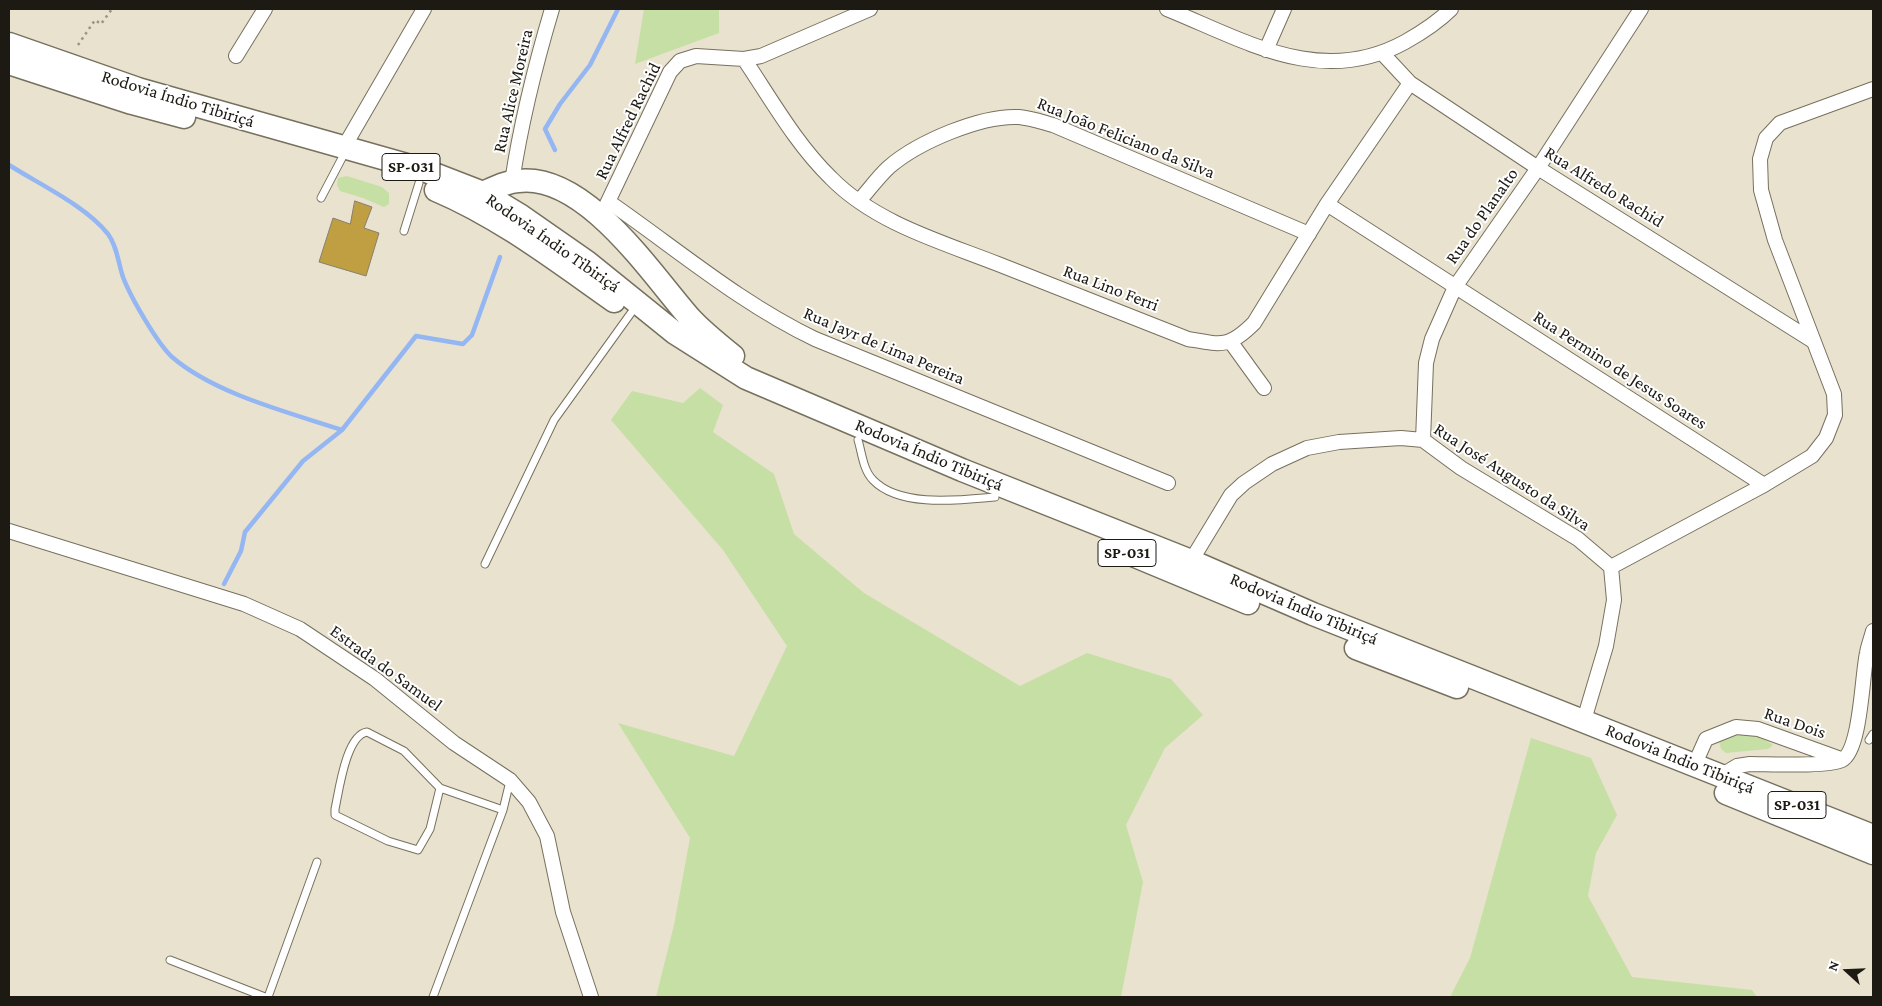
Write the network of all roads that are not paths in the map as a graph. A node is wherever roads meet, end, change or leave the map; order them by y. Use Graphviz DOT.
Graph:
graph roads {
  1 [pos="265,9"];
  2 [pos="424,9"];
  3 [pos="552,9"];
  4 [pos="870,9"];
  5 [pos="1167,9"];
  6 [pos="1284,9"];
  7 [pos="1451,9"];
  8 [pos="1641,9"];
  9 [pos="9,44"];
  10 [pos="1266,50"];
  11 [pos="1383,54"];
  12 [pos="236,56"];
  13 [pos="744,59"];
  14 [pos="9,62"];
  15 [pos="1410,83"];
  16 [pos="1873,89"];
  17 [pos="343,152"];
  18 [pos="1538,168"];
  19 [pos="512,182"];
  20 [pos="419,183"];
  21 [pos="483,193"];
  22 [pos="321,198"];
  23 [pos="858,201"];
  24 [pos="1328,204"];
  25 [pos="605,209"];
  26 [pos="404,231"];
  27 [pos="1309,234"];
  28 [pos="1455,287"];
  29 [pos="632,313"];
  30 [pos="1230,341"];
  31 [pos="1813,341"];
  32 [pos="767,386"];
  33 [pos="1264,388"];
  34 [pos="858,440"];
  35 [pos="1423,440"];
  36 [pos="1168,483"];
  37 [pos="1764,485"];
  38 [pos="996,497"];
  39 [pos="9,531"];
  40 [pos="1191,561"];
  41 [pos="485,564"];
  42 [pos="1611,567"];
  43 [pos="1873,631"];
  44 [pos="1584,720"];
  45 [pos="1842,760"];
  46 [pos="1694,766"];
  47 [pos="1722,774"];
  48 [pos="510,780"];
  49 [pos="440,788"];
  50 [pos="503,810"];
  51 [pos="1873,836"];
  52 [pos="1873,854"];
  53 [pos="316,862"];
  54 [pos="170,960"];
  55 [pos="267,997"];
  56 [pos="433,997"];
  57 [pos="591,997"];
  1 -- 12 [label="street"];
  2 -- 17 [label="street"];
  3 -- 19 [label="street, Rua Alice Moreira"];
  4 -- 13 [label="street, Rua Alfred Rachid"];
  5 -- 10 [label="street"];
  6 -- 10 [label="street"];
  7 -- 11 [label="street"];
  8 -- 18 [label="street, Rua do Planalto"];
  9 -- 17 [label="highway, Rodovia Índio Tibiriçá / SP-031"];
  10 -- 11 [label="street"];
  11 -- 15 [label="street, Rua Alfredo Rachid"];
  13 -- 23 [label="street, Rua Lino Ferri"];
  13 -- 25 [label="street, Rua Alfred Rachid"];
  14 -- 17 [label="highway, Rodovia Índio Tibiriçá / SP-031"];
  15 -- 18 [label="street, Rua Alfredo Rachid"];
  15 -- 24 [label="street"];
  16 -- 31 [label="street"];
  17 -- 20 [label="highway, Rodovia Índio Tibiriçá / SP-031"];
  17 -- 21 [label="highway, Rodovia Índio Tibiriçá / SP-031"];
  17 -- 22 [label="lane"];
  18 -- 28 [label="street, Rua do Planalto"];
  18 -- 31 [label="street, Rua Alfredo Rachid"];
  19 -- 21 [label="highway"];
  19 -- 25 [label="highway"];
  20 -- 26 [label="lane"];
  20 -- 29 [label="highway, Rodovia Índio Tibiriçá / SP-031"];
  21 -- 32 [label="highway, Rodovia Índio Tibiriçá / SP-031"];
  23 -- 27 [label="street, Rua João Feliciano da Silva"];
  23 -- 30 [label="street, Rua Lino Ferri"];
  24 -- 27 [label="street"];
  24 -- 28 [label="street"];
  25 -- 32 [label="highway"];
  25 -- 36 [label="street, Rua Jayr de Lima Pereira"];
  27 -- 30 [label="street"];
  28 -- 35 [label="street, Rua do Planalto"];
  28 -- 37 [label="street, Rua Permino de Jesus Soares"];
  29 -- 34 [label="highway, Rodovia Índio Tibiriçá / SP-031"];
  29 -- 41 [label="lane"];
  30 -- 33 [label="street"];
  31 -- 37 [label="street"];
  32 -- 40 [label="highway, Rodovia Índio Tibiriçá / SP-031"];
  34 -- 38 [label="highway, Rodovia Índio Tibiriçá / SP-031"];
  34 -- 38 [label="lane"];
  35 -- 40 [label="street, Rua José Augusto da Silva"];
  35 -- 42 [label="street, Rua José Augusto da Silva"];
  37 -- 42 [label="street"];
  38 -- 52 [label="highway, Rodovia Índio Tibiriçá / SP-031"];
  39 -- 48 [label="street, Estrada do Samuel"];
  40 -- 44 [label="highway, Rodovia Índio Tibiriçá / SP-031"];
  42 -- 44 [label="street"];
  43 -- 45 [label="street"];
  44 -- 46 [label="highway, Rodovia Índio Tibiriçá / SP-031"];
  45 -- 46 [label="street, Rua Dois"];
  45 -- 47 [label="street"];
  46 -- 47 [label="highway, Rodovia Índio Tibiriçá / SP-031"];
  47 -- 51 [label="highway, Rodovia Índio Tibiriçá / SP-031"];
  48 -- 50 [label="lane"];
  48 -- 57 [label="street, Estrada do Samuel"];
  49 -- 49 [label="lane"];
  49 -- 50 [label="lane"];
  50 -- 56 [label="lane"];
  53 -- 55 [label="lane"];
  54 -- 55 [label="lane"];
}
